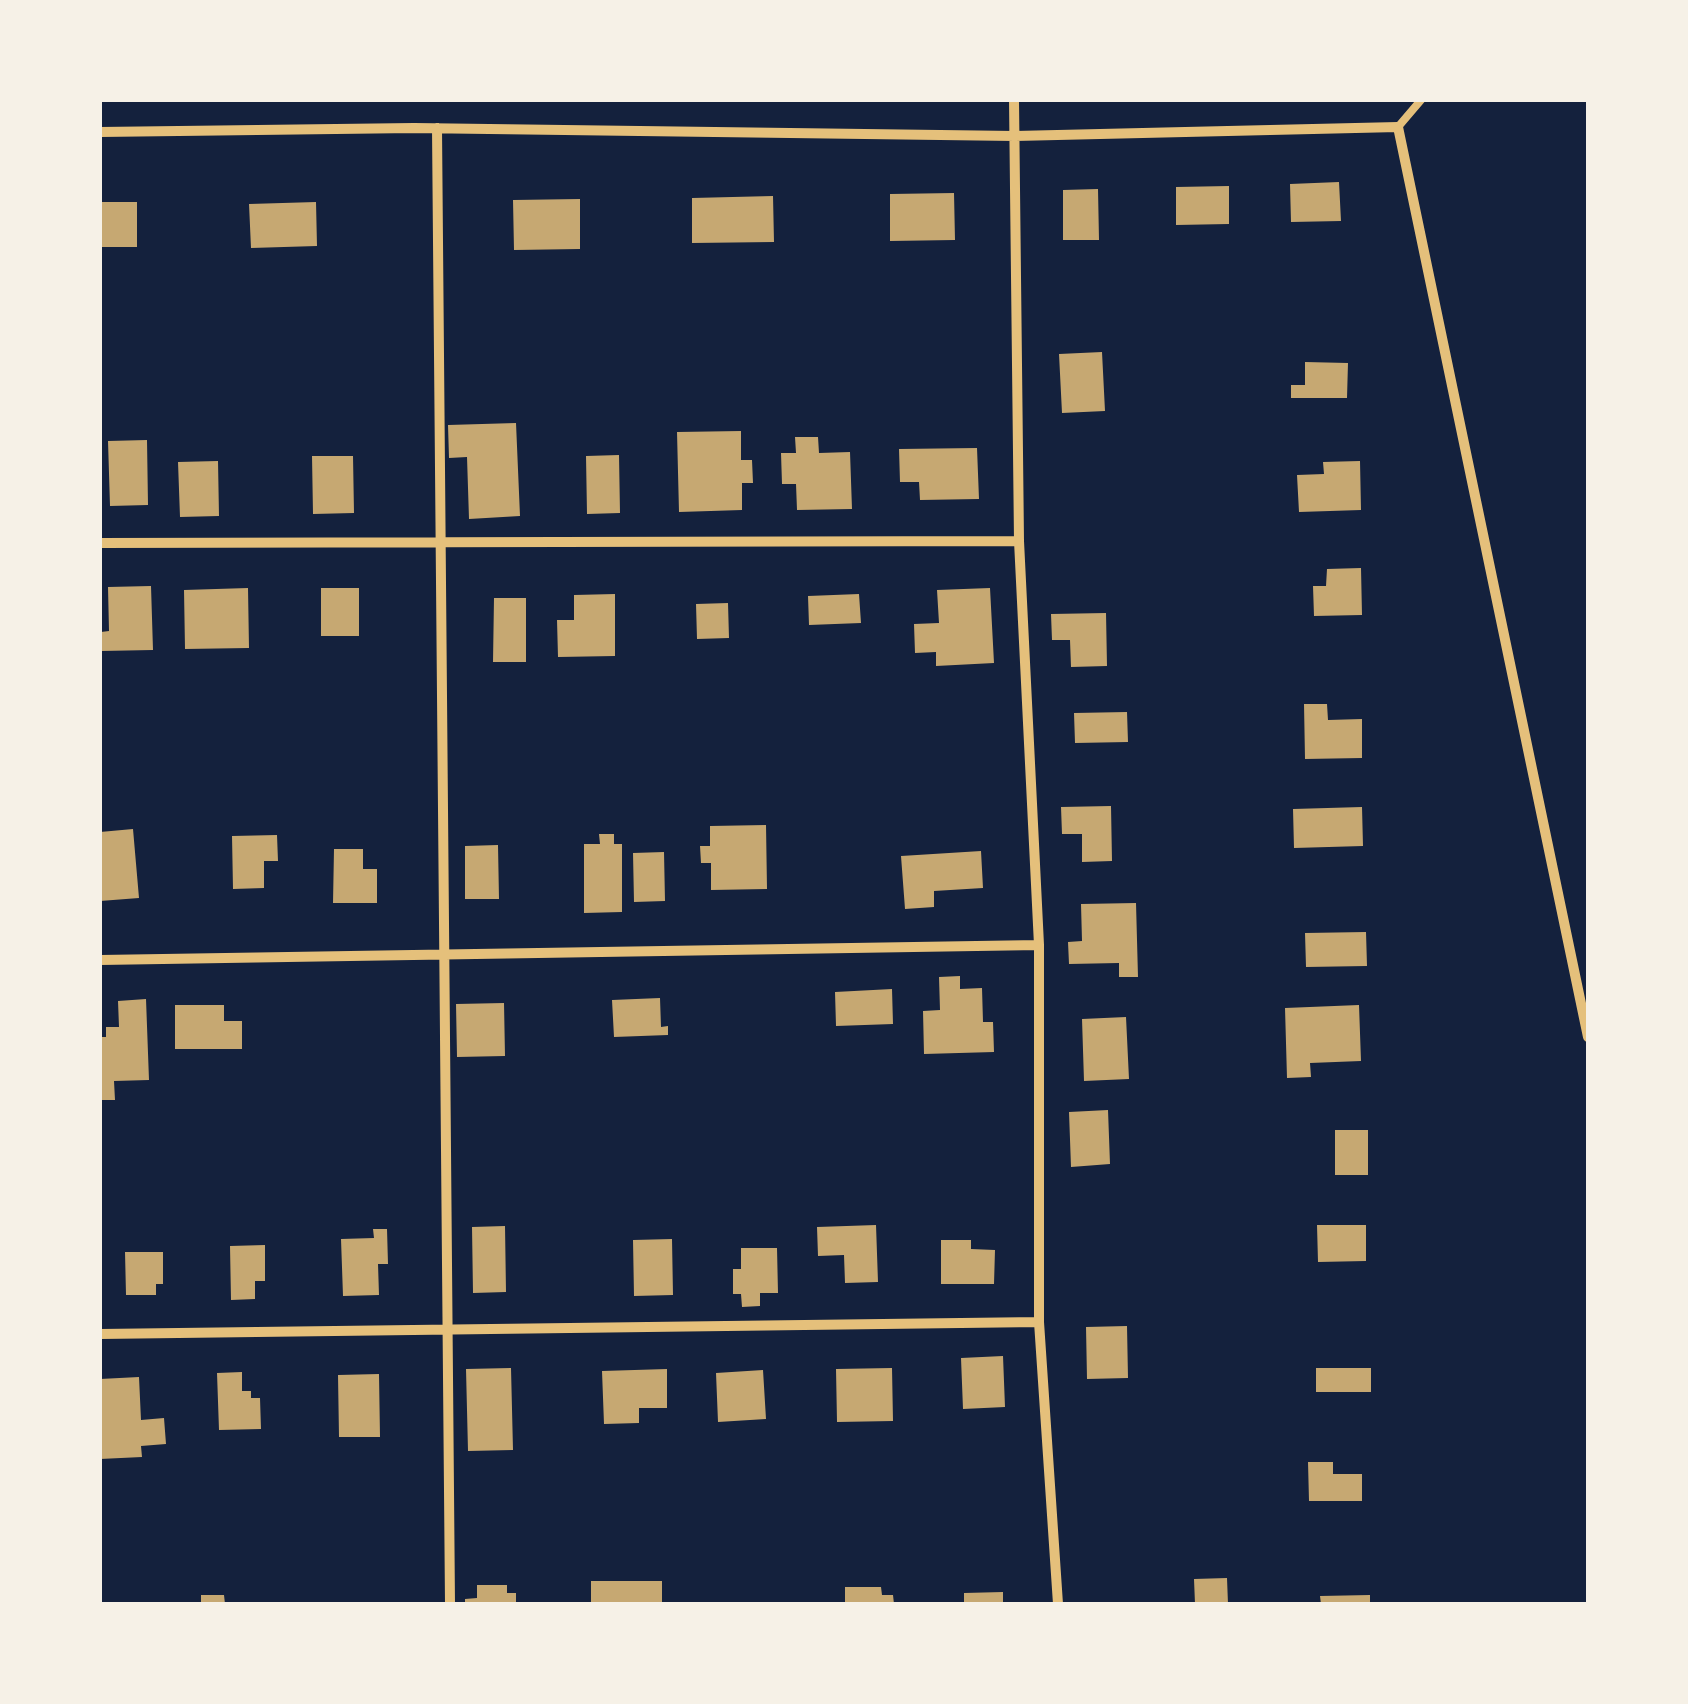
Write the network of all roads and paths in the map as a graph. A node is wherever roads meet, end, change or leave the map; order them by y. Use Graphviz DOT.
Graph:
graph roads {
  1 [pos="1014,100"];
  2 [pos="1421,100"];
  3 [pos="1398,127"];
  4 [pos="437,128"];
  5 [pos="100,132"];
  6 [pos="1016,136"];
  7 [pos="441,542"];
  8 [pos="1019,542"];
  9 [pos="100,543"];
  10 [pos="1039,944"];
  11 [pos="445,955"];
  12 [pos="100,960"];
  13 [pos="1588,1036"];
  14 [pos="1039,1322"];
  15 [pos="448,1330"];
  16 [pos="100,1334"];
  17 [pos="450,1604"];
  18 [pos="1058,1604"];
  1 -- 6 [label="street"];
  2 -- 3 [label="lane"];
  3 -- 6 [label="street"];
  3 -- 13 [label="street"];
  4 -- 5 [label="street"];
  4 -- 6 [label="street"];
  4 -- 7 [label="street"];
  6 -- 8 [label="street"];
  7 -- 8 [label="street"];
  7 -- 9 [label="street"];
  7 -- 11 [label="street"];
  8 -- 10 [label="street"];
  10 -- 11 [label="street"];
  10 -- 14 [label="street"];
  11 -- 12 [label="street"];
  11 -- 15 [label="street"];
  14 -- 15 [label="street"];
  14 -- 18 [label="street"];
  15 -- 16 [label="street"];
  15 -- 17 [label="street"];
}
